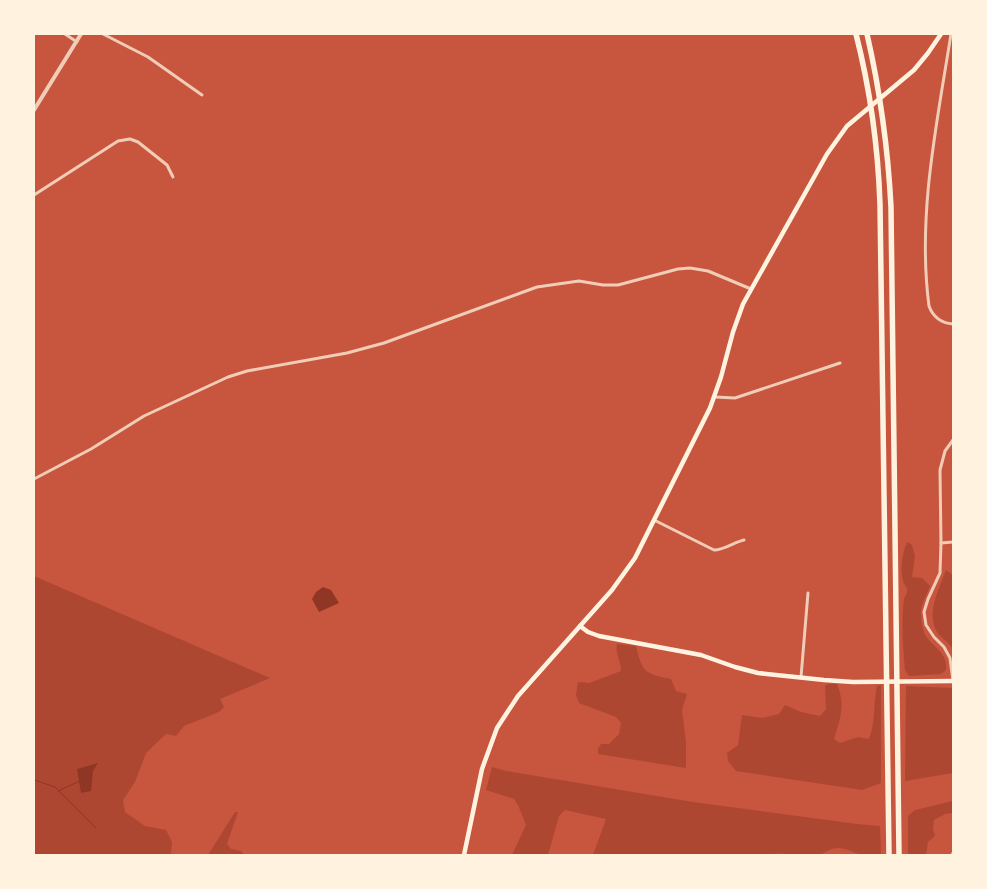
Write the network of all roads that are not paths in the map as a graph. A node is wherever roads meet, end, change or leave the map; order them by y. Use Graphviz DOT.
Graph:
graph roads {
  1 [pos="65,34"];
  2 [pos="81,34"];
  3 [pos="103,34"];
  4 [pos="855,34"];
  5 [pos="867,34"];
  6 [pos="941,34"];
  7 [pos="951,34"];
  8 [pos="76,42"];
  9 [pos="202,95"];
  10 [pos="34,110"];
  11 [pos="173,176"];
  12 [pos="34,195"];
  13 [pos="751,289"];
  14 [pos="953,324"];
  15 [pos="840,363"];
  16 [pos="715,397"];
  17 [pos="953,440"];
  18 [pos="34,479"];
  19 [pos="654,520"];
  20 [pos="744,540"];
  21 [pos="953,542"];
  22 [pos="942,543"];
  23 [pos="808,593"];
  24 [pos="580,626"];
  25 [pos="801,678"];
  26 [pos="953,681"];
  27 [pos="464,855"];
  28 [pos="889,855"];
  29 [pos="899,855"];
  1 -- 8 [label="street"];
  2 -- 8 [label="street"];
  3 -- 9 [label="street"];
  4 -- 28 [label="highway"];
  5 -- 29 [label="highway"];
  6 -- 13 [label="main road"];
  7 -- 14 [label="street"];
  8 -- 10 [label="street"];
  11 -- 12 [label="street"];
  13 -- 16 [label="main road"];
  13 -- 18 [label="street"];
  15 -- 16 [label="street"];
  16 -- 19 [label="main road"];
  17 -- 22 [label="street"];
  19 -- 20 [label="street"];
  19 -- 24 [label="main road"];
  21 -- 22 [label="street"];
  22 -- 26 [label="street"];
  23 -- 25 [label="street"];
  24 -- 25 [label="main road"];
  24 -- 27 [label="main road"];
  25 -- 26 [label="main road"];
}
